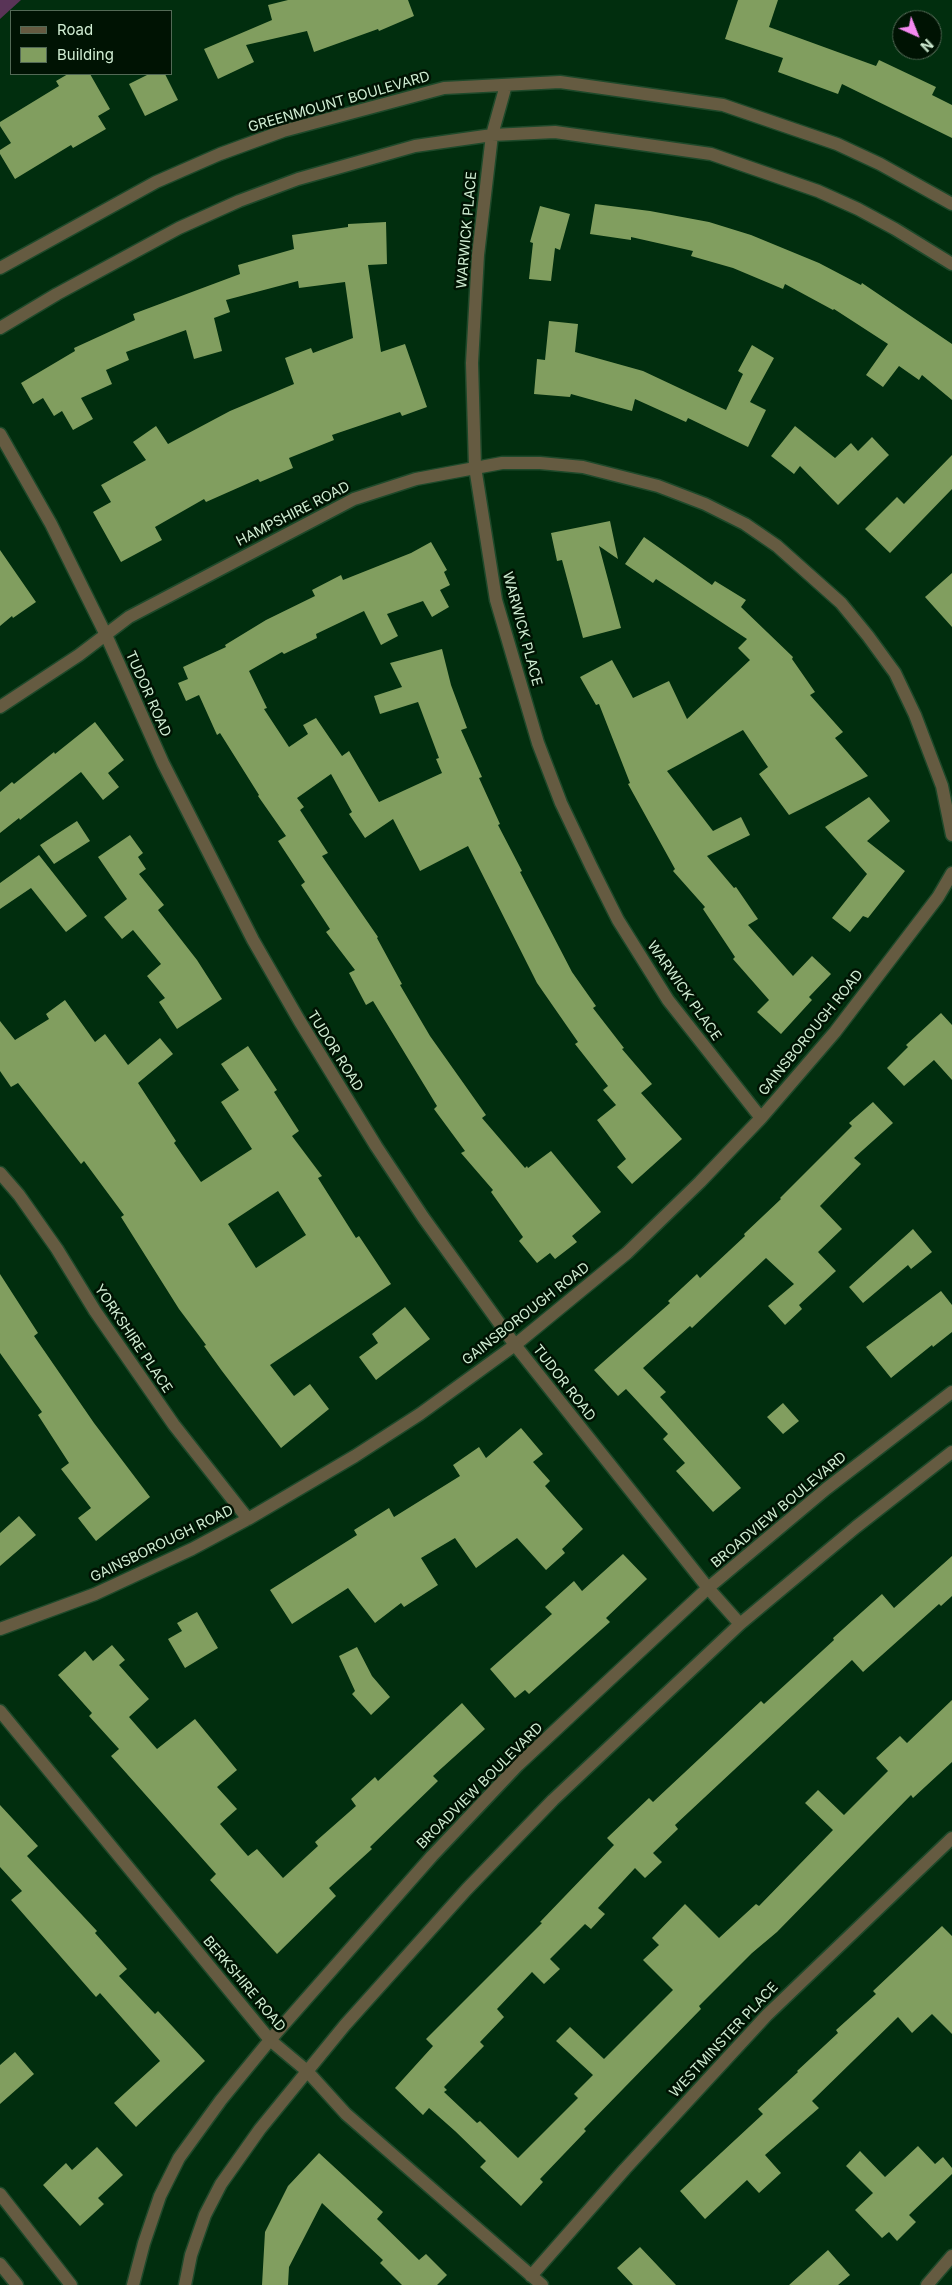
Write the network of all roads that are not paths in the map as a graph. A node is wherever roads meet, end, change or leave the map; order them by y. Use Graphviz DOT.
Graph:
graph roads {
  1 [pos="506,85"];
  2 [pos="492,136"];
  3 [pos="952,204"];
  4 [pos="952,264"];
  5 [pos="0,268"];
  6 [pos="0,328"];
  7 [pos="0,434"];
  8 [pos="475,467"];
  9 [pos="106,635"];
  10 [pos="0,707"];
  11 [pos="952,835"];
  12 [pos="952,873"];
  13 [pos="761,1118"];
  14 [pos="0,1173"];
  15 [pos="515,1345"];
  16 [pos="952,1392"];
  17 [pos="952,1452"];
  18 [pos="248,1518"];
  19 [pos="708,1588"];
  20 [pos="740,1624"];
  21 [pos="0,1629"];
  22 [pos="0,1711"];
  23 [pos="952,1838"];
  24 [pos="270,2040"];
  25 [pos="307,2071"];
  26 [pos="0,2194"];
  27 [pos="952,2256"];
  28 [pos="0,2264"];
  29 [pos="531,2276"];
  30 [pos="17,2285"];
  31 [pos="71,2285"];
  32 [pos="133,2285"];
  33 [pos="185,2285"];
  34 [pos="542,2285"];
  35 [pos="927,2285"];
  1 -- 2 [label="street, WARWICK PLACE"];
  1 -- 3 [label="street, GREENMOUNT BOULEVARD"];
  1 -- 5 [label="street, GREENMOUNT BOULEVARD"];
  2 -- 4 [label="street"];
  2 -- 6 [label="street"];
  2 -- 8 [label="street, WARWICK PLACE"];
  7 -- 9 [label="street, TUDOR ROAD"];
  8 -- 9 [label="street, HAMPSHIRE ROAD"];
  8 -- 11 [label="street, HAMPSHIRE ROAD"];
  8 -- 13 [label="street, WARWICK PLACE"];
  9 -- 10 [label="street"];
  9 -- 15 [label="street, TUDOR ROAD"];
  12 -- 13 [label="street, GAINSBOROUGH ROAD"];
  13 -- 15 [label="street, GAINSBOROUGH ROAD"];
  14 -- 18 [label="street, YORKSHIRE PLACE"];
  15 -- 18 [label="street, GAINSBOROUGH ROAD"];
  15 -- 19 [label="street, TUDOR ROAD"];
  16 -- 19 [label="street, BROADVIEW BOULEVARD"];
  17 -- 20 [label="street"];
  18 -- 21 [label="street, GAINSBOROUGH ROAD"];
  19 -- 20 [label="street, TUDOR ROAD"];
  19 -- 24 [label="street, BROADVIEW BOULEVARD"];
  20 -- 25 [label="street"];
  22 -- 24 [label="street, BERKSHIRE ROAD"];
  23 -- 29 [label="street, WESTMINSTER PLACE"];
  24 -- 25 [label="street, BERKSHIRE ROAD"];
  24 -- 32 [label="street, BROADVIEW BOULEVARD"];
  25 -- 29 [label="street, BERKSHIRE ROAD"];
  25 -- 33 [label="street"];
  26 -- 31 [label="street"];
  27 -- 35 [label="street"];
  28 -- 30 [label="street"];
  29 -- 34 [label="street, BERKSHIRE ROAD"];
}
